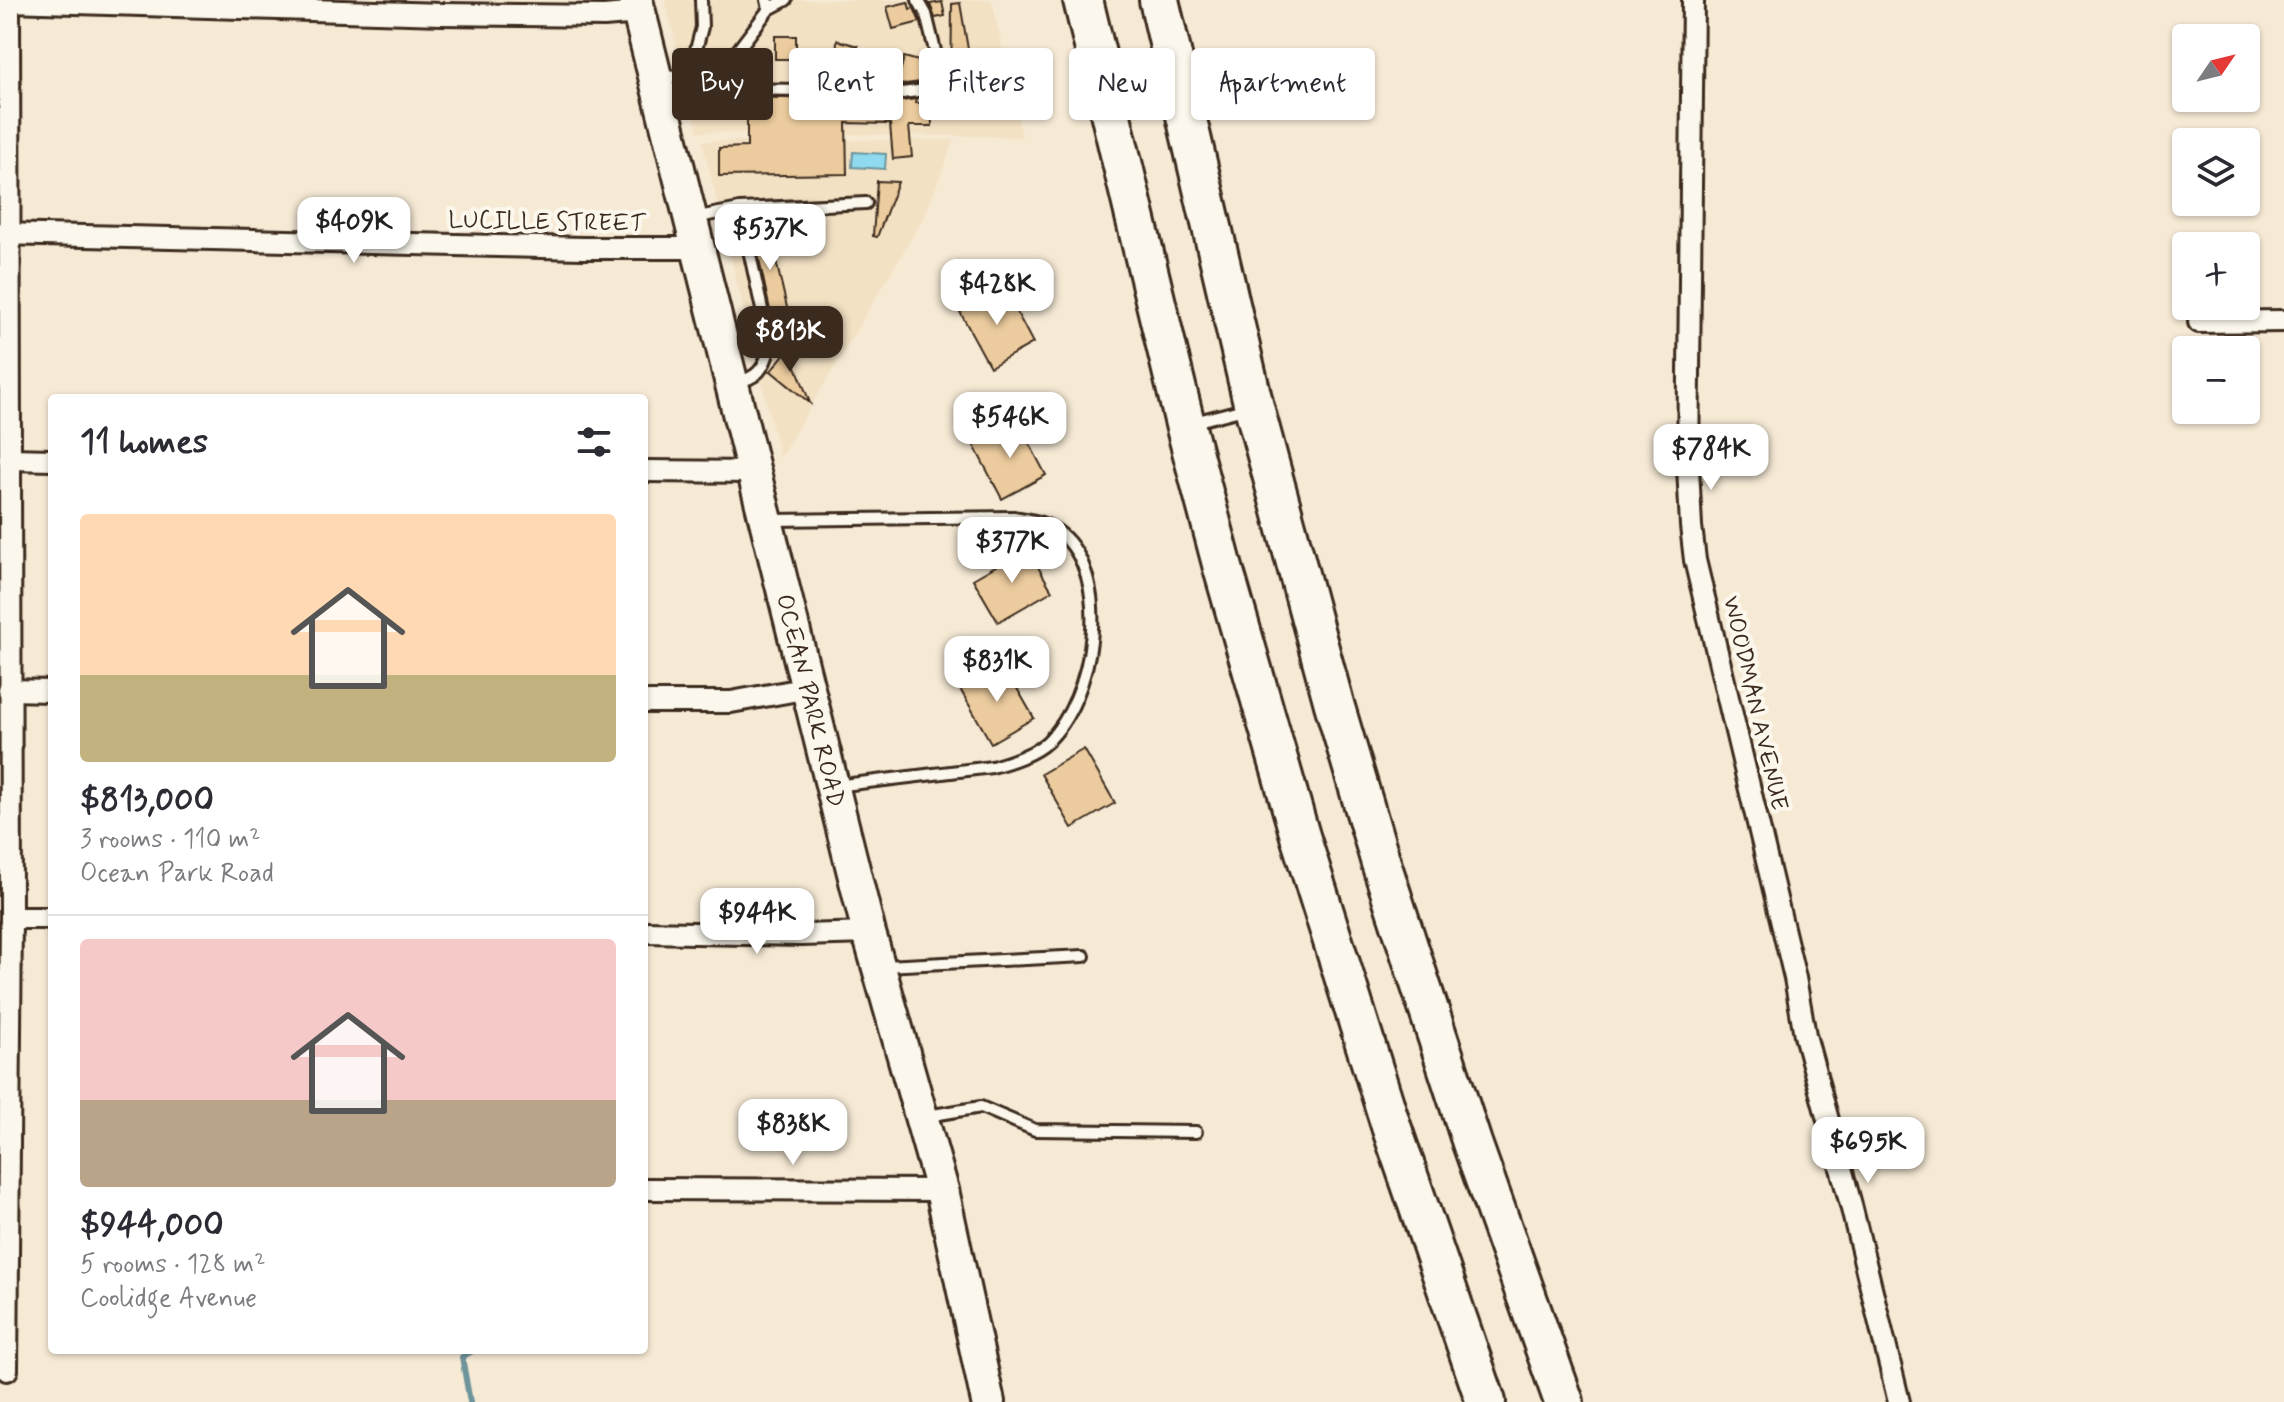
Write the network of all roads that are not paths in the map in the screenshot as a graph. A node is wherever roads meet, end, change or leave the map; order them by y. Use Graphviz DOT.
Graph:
graph roads {
  1 [pos="9,0"];
  2 [pos="701,0"];
  3 [pos="786,0"];
  4 [pos="918,0"];
  5 [pos="1083,0"];
  6 [pos="1159,0"];
  7 [pos="1693,0"];
  8 [pos="768,4"];
  9 [pos="637,7"];
  10 [pos="696,48"];
  11 [pos="739,48"];
  12 [pos="656,77"];
  13 [pos="672,77"];
  14 [pos="773,89"];
  15 [pos="866,203"];
  16 [pos="740,209"];
  17 [pos="695,233"];
  18 [pos="5,234"];
  19 [pos="2284,321"];
  20 [pos="2199,322"];
  21 [pos="732,383"];
  22 [pos="1254,407"];
  23 [pos="1185,424"];
  24 [pos="9,459"];
  25 [pos="48,460"];
  26 [pos="648,471"];
  27 [pos="755,472"];
  28 [pos="767,520"];
  29 [pos="809,688"];
  30 [pos="9,690"];
  31 [pos="48,691"];
  32 [pos="648,702"];
  33 [pos="833,786"];
  34 [pos="11,918"];
  35 [pos="48,918"];
  36 [pos="648,932"];
  37 [pos="869,933"];
  38 [pos="1084,956"];
  39 [pos="879,966"];
  40 [pos="4,1085"];
  41 [pos="921,1117"];
  42 [pos="1196,1132"];
  43 [pos="648,1189"];
  44 [pos="942,1190"];
  45 [pos="7,1370"];
  46 [pos="988,1402"];
  47 [pos="1486,1402"];
  48 [pos="1564,1402"];
  49 [pos="1899,1402"];
  1 -- 9 [label="street"];
  1 -- 18 [label="street"];
  2 -- 10 [label="lane"];
  3 -- 8 [label="lane"];
  4 -- 14 [label="lane"];
  5 -- 23 [label="highway"];
  6 -- 22 [label="highway"];
  7 -- 49 [label="street, WOODMAN AVENUE"];
  8 -- 11 [label="lane"];
  9 -- 12 [label="main road, OCEAN PARK ROAD"];
  12 -- 13 [label="lane"];
  12 -- 17 [label="main road, OCEAN PARK ROAD"];
  15 -- 16 [label="lane"];
  16 -- 17 [label="lane"];
  16 -- 21 [label="lane"];
  17 -- 18 [label="street, LUCILLE STREET"];
  17 -- 21 [label="main road, OCEAN PARK ROAD"];
  18 -- 24 [label="street"];
  19 -- 20 [label="street"];
  21 -- 27 [label="main road, OCEAN PARK ROAD"];
  22 -- 23 [label="lane"];
  22 -- 48 [label="highway"];
  23 -- 47 [label="highway"];
  24 -- 25 [label="street"];
  24 -- 30 [label="street"];
  26 -- 27 [label="street"];
  27 -- 28 [label="main road, OCEAN PARK ROAD"];
  28 -- 29 [label="main road, OCEAN PARK ROAD"];
  28 -- 33 [label="lane"];
  29 -- 32 [label="street"];
  29 -- 33 [label="main road, OCEAN PARK ROAD"];
  30 -- 31 [label="street"];
  30 -- 34 [label="street"];
  33 -- 37 [label="main road, OCEAN PARK ROAD"];
  34 -- 35 [label="street"];
  34 -- 40 [label="street"];
  36 -- 37 [label="street"];
  37 -- 39 [label="main road, OCEAN PARK ROAD"];
  38 -- 39 [label="lane"];
  39 -- 41 [label="main road, OCEAN PARK ROAD"];
  40 -- 45 [label="street"];
  41 -- 42 [label="lane"];
  41 -- 44 [label="main road, OCEAN PARK ROAD"];
  43 -- 44 [label="street"];
  44 -- 46 [label="main road, OCEAN PARK ROAD"];
}
